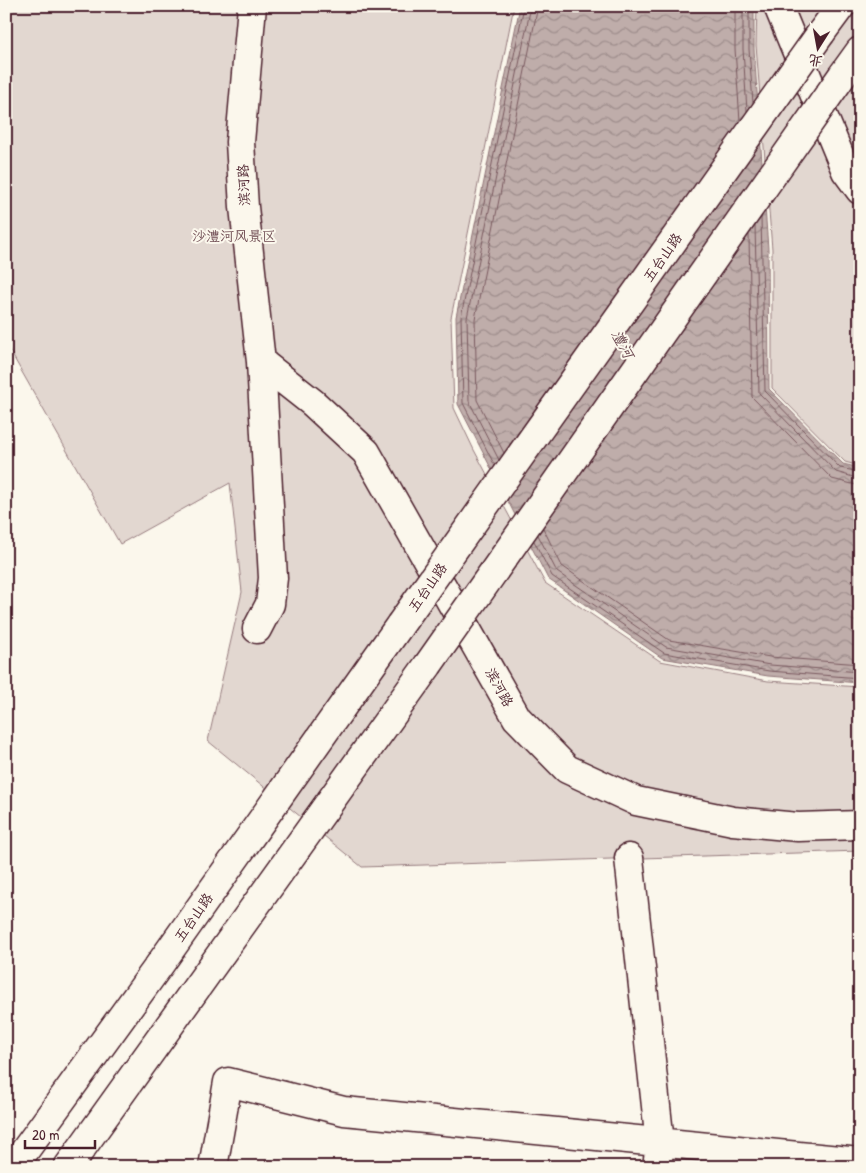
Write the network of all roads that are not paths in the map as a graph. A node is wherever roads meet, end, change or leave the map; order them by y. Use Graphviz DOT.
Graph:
graph roads {
  1 [pos="252,6"];
  2 [pos="778,6"];
  3 [pos="841,6"];
  4 [pos="860,51"];
  5 [pos="860,190"];
  6 [pos="262,362"];
  7 [pos="257,629"];
  8 [pos="860,825"];
  9 [pos="629,858"];
  10 [pos="659,1155"];
  11 [pos="860,1162"];
  12 [pos="13,1167"];
  13 [pos="68,1167"];
  14 [pos="213,1167"];
  1 -- 6 [label="street, 滨河路"];
  2 -- 5 [label="street"];
  3 -- 12 [label="street, 五台山路, bridge"];
  4 -- 13 [label="street, bridge"];
  6 -- 7 [label="street, 滨河路"];
  6 -- 8 [label="street, 滨河路"];
  9 -- 10 [label="street"];
  10 -- 11 [label="street"];
  10 -- 14 [label="street"];
}
